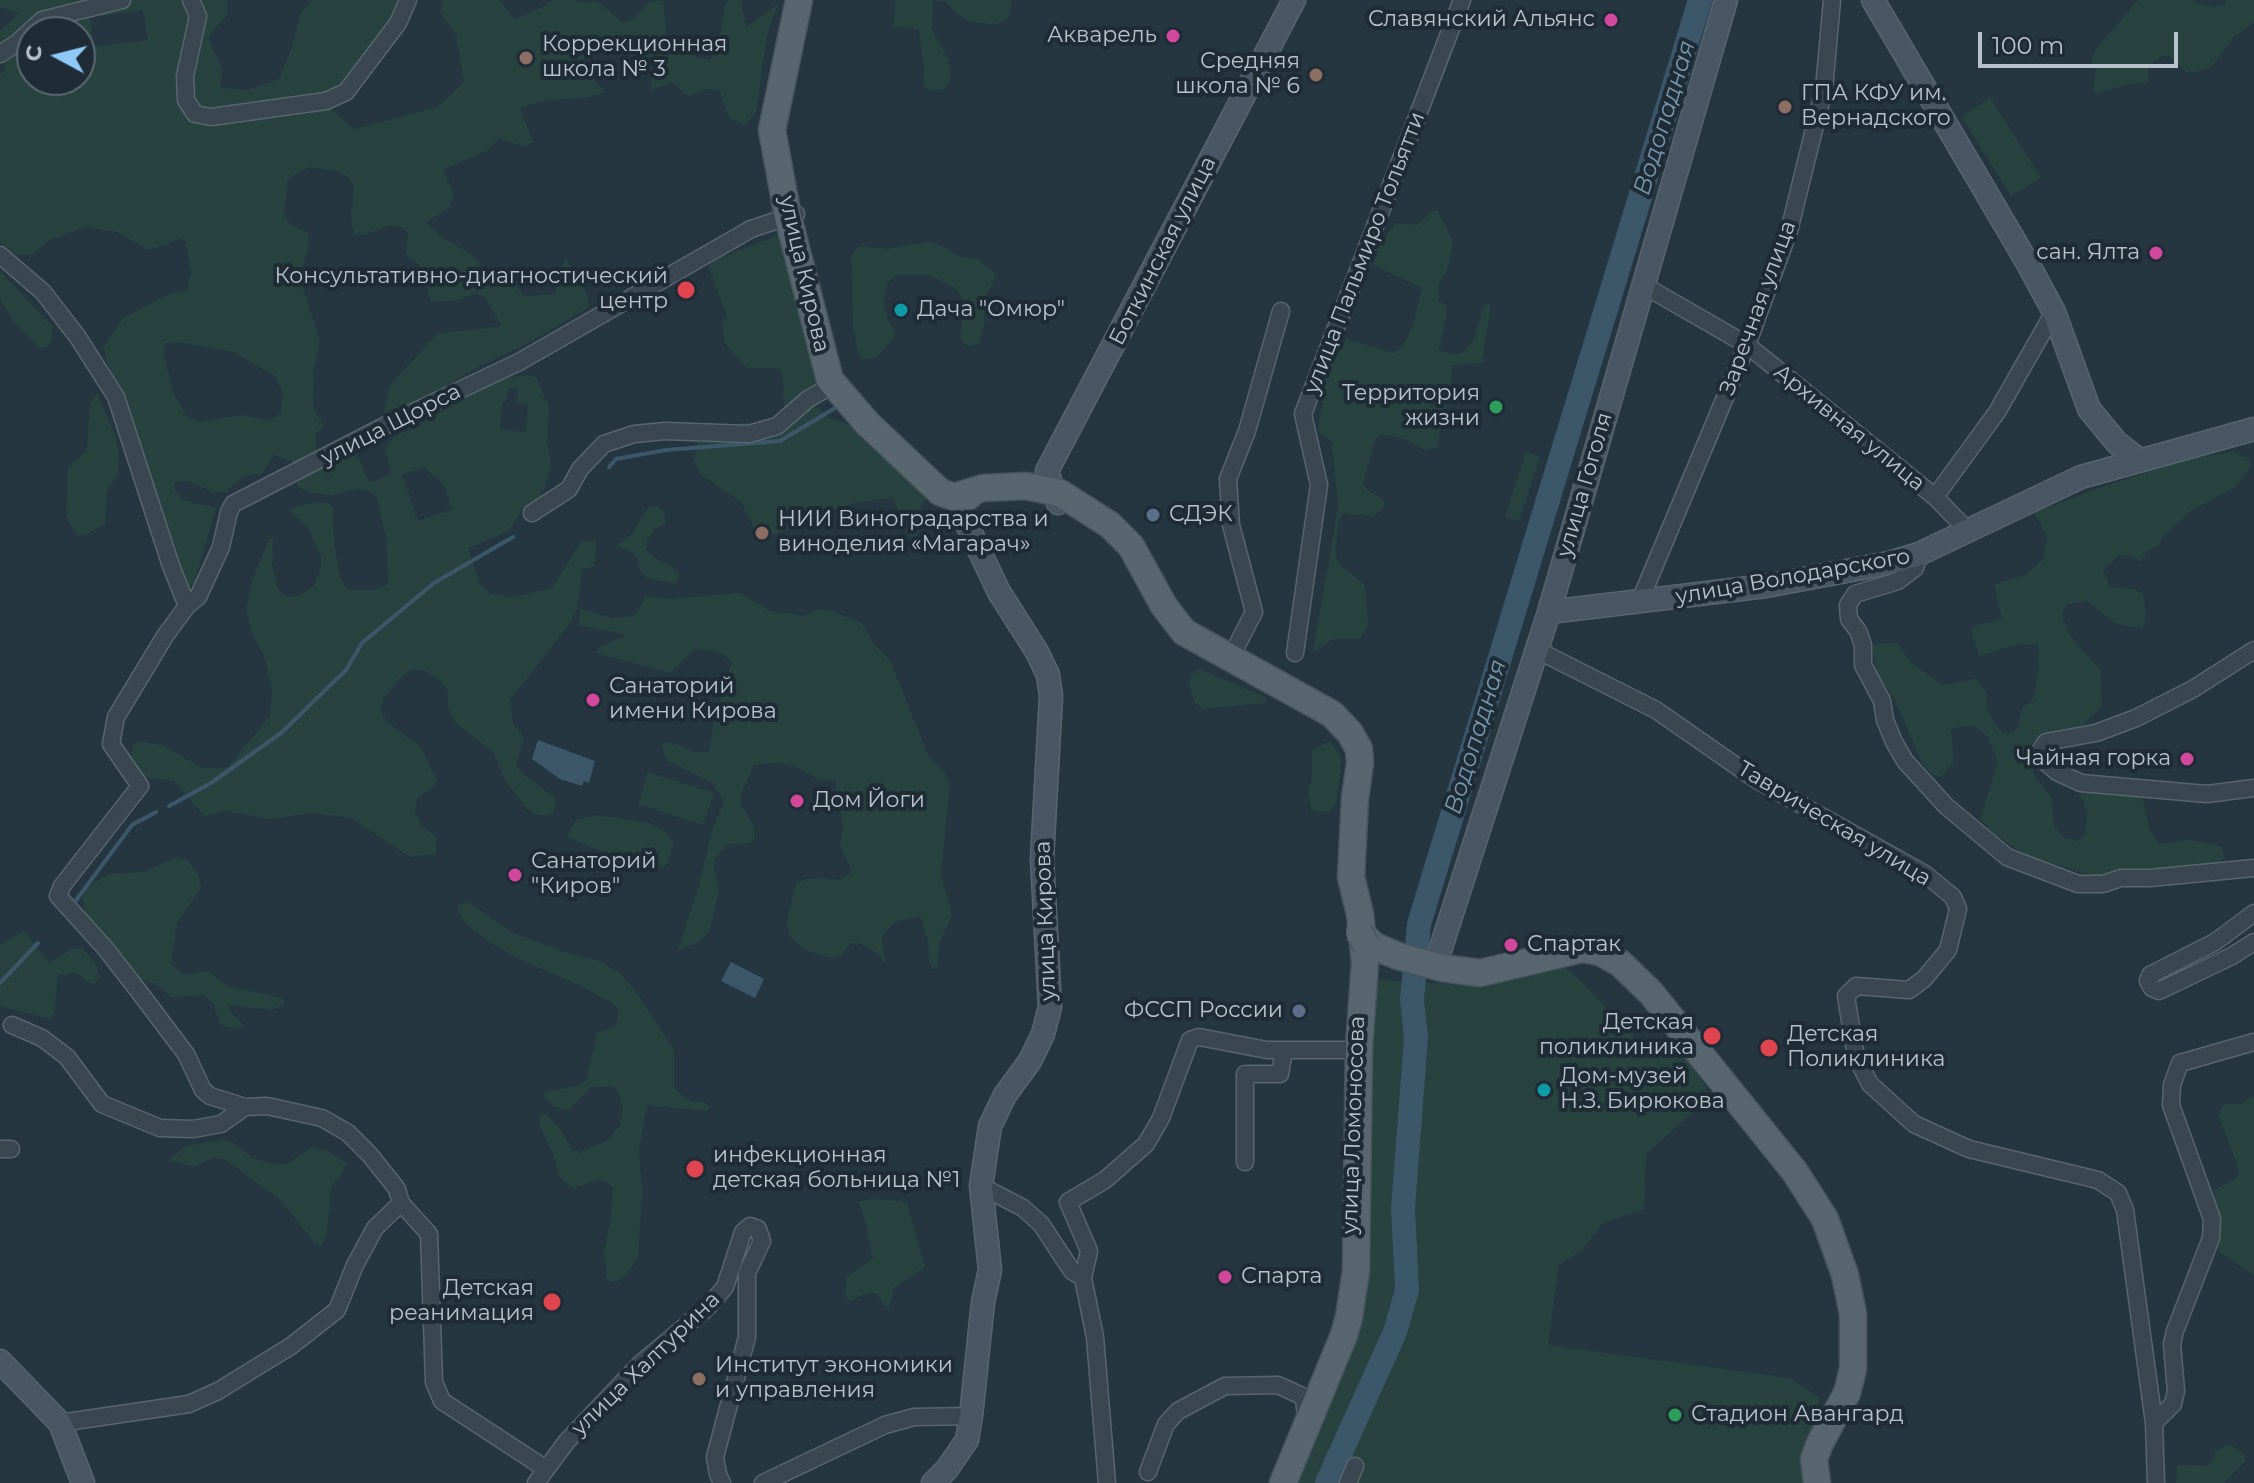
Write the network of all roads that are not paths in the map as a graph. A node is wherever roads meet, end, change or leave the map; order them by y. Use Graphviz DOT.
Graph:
graph roads {
  1 [pos="122,0"];
  2 [pos="191,0"];
  3 [pos="408,0"];
  4 [pos="799,0"];
  5 [pos="811,0"];
  6 [pos="1294,0"];
  7 [pos="1462,0"];
  8 [pos="1726,0"];
  9 [pos="1832,0"];
  10 [pos="1873,0"];
  11 [pos="0,54"];
  12 [pos="793,215"];
  13 [pos="0,255"];
  14 [pos="1643,285"];
  15 [pos="1281,311"];
  16 [pos="2054,312"];
  17 [pos="1747,345"];
  18 [pos="838,382"];
  19 [pos="2254,429"];
  20 [pos="2138,459"];
  21 [pos="1052,489"];
  22 [pos="954,497"];
  23 [pos="1935,497"];
  24 [pos="532,513"];
  25 [pos="1967,530"];
  26 [pos="1919,554"];
  27 [pos="1639,603"];
  28 [pos="187,606"];
  29 [pos="1549,612"];
  30 [pos="1537,650"];
  31 [pos="2254,650"];
  32 [pos="1295,653"];
  33 [pos="1230,659"];
  34 [pos="2254,788"];
  35 [pos="2254,868"];
  36 [pos="2254,913"];
  37 [pos="1361,927"];
  38 [pos="2254,942"];
  39 [pos="1426,966"];
  40 [pos="12,1025"];
  41 [pos="2254,1042"];
  42 [pos="1354,1050"];
  43 [pos="1284,1051"];
  44 [pos="245,1107"];
  45 [pos="1245,1162"];
  46 [pos="981,1186"];
  47 [pos="401,1203"];
  48 [pos="1083,1278"];
  49 [pos="0,1361"];
  50 [pos="971,1416"];
  51 [pos="60,1423"];
  52 [pos="2154,1423"];
  53 [pos="1307,1425"];
  54 [pos="1355,1466"];
  55 [pos="1148,1472"];
  56 [pos="541,1476"];
  57 [pos="83,1483"];
  58 [pos="722,1483"];
  59 [pos="763,1483"];
  60 [pos="933,1483"];
  61 [pos="1107,1483"];
  62 [pos="1283,1483"];
  63 [pos="1348,1483"];
  64 [pos="1817,1483"];
  65 [pos="2156,1483"];
  1 -- 11 [label="street"];
  2 -- 3 [label="street"];
  4 -- 12 [label="main road, улица Кирова"];
  5 -- 12 [label="main road, улица Кирова"];
  6 -- 21 [label="main road, Боткинская улица"];
  7 -- 32 [label="street, улица Пальмиро Тольятти"];
  8 -- 14 [label="main road, улица Гоголя"];
  9 -- 17 [label="street, Заречная улица"];
  10 -- 16 [label="main road"];
  12 -- 18 [label="main road, улица Кирова"];
  12 -- 28 [label="street, улица Щорса"];
  13 -- 28 [label="street"];
  14 -- 17 [label="street, Архивная улица"];
  14 -- 29 [label="main road, улица Гоголя"];
  15 -- 33 [label="street"];
  16 -- 20 [label="main road"];
  16 -- 23 [label="street"];
  17 -- 23 [label="street, Архивная улица"];
  17 -- 27 [label="street, Заречная улица"];
  18 -- 22 [label="main road, улица Кирова"];
  18 -- 24 [label="street"];
  19 -- 20 [label="main road, улица Володарского"];
  20 -- 25 [label="main road, улица Володарского"];
  21 -- 22 [label="main road"];
  21 -- 22 [label="main road"];
  21 -- 33 [label="main road"];
  21 -- 37 [label="main road"];
  22 -- 46 [label="main road, улица Кирова"];
  23 -- 25 [label="street, Архивная улица"];
  25 -- 26 [label="main road, улица Володарского"];
  26 -- 27 [label="main road, улица Володарского"];
  26 -- 35 [label="street"];
  27 -- 29 [label="main road, улица Володарского"];
  28 -- 44 [label="street, улица Щорса"];
  29 -- 30 [label="main road, улица Гоголя"];
  30 -- 39 [label="main road, улица Гоголя"];
  30 -- 52 [label="street, Таврическая улица"];
  31 -- 34 [label="street"];
  33 -- 37 [label="main road"];
  36 -- 38 [label="street"];
  37 -- 39 [label="main road"];
  37 -- 42 [label="main road, улица Ломоносова"];
  37 -- 53 [label="main road"];
  39 -- 64 [label="main road"];
  40 -- 44 [label="street"];
  41 -- 52 [label="street"];
  42 -- 43 [label="street"];
  42 -- 53 [label="main road, улица Ломоносова"];
  43 -- 45 [label="street"];
  43 -- 48 [label="street"];
  44 -- 47 [label="street"];
  46 -- 48 [label="street"];
  46 -- 50 [label="main road, улица Кирова"];
  47 -- 51 [label="street"];
  47 -- 56 [label="street"];
  48 -- 61 [label="street"];
  49 -- 51 [label="main road"];
  50 -- 59 [label="street"];
  50 -- 60 [label="main road, улица Кирова"];
  51 -- 57 [label="main road"];
  52 -- 65 [label="street, Таврическая улица"];
  53 -- 55 [label="street"];
  53 -- 62 [label="main road"];
  54 -- 63 [label="street"];
  56 -- 58 [label="street, улица Халтурина"];
}
